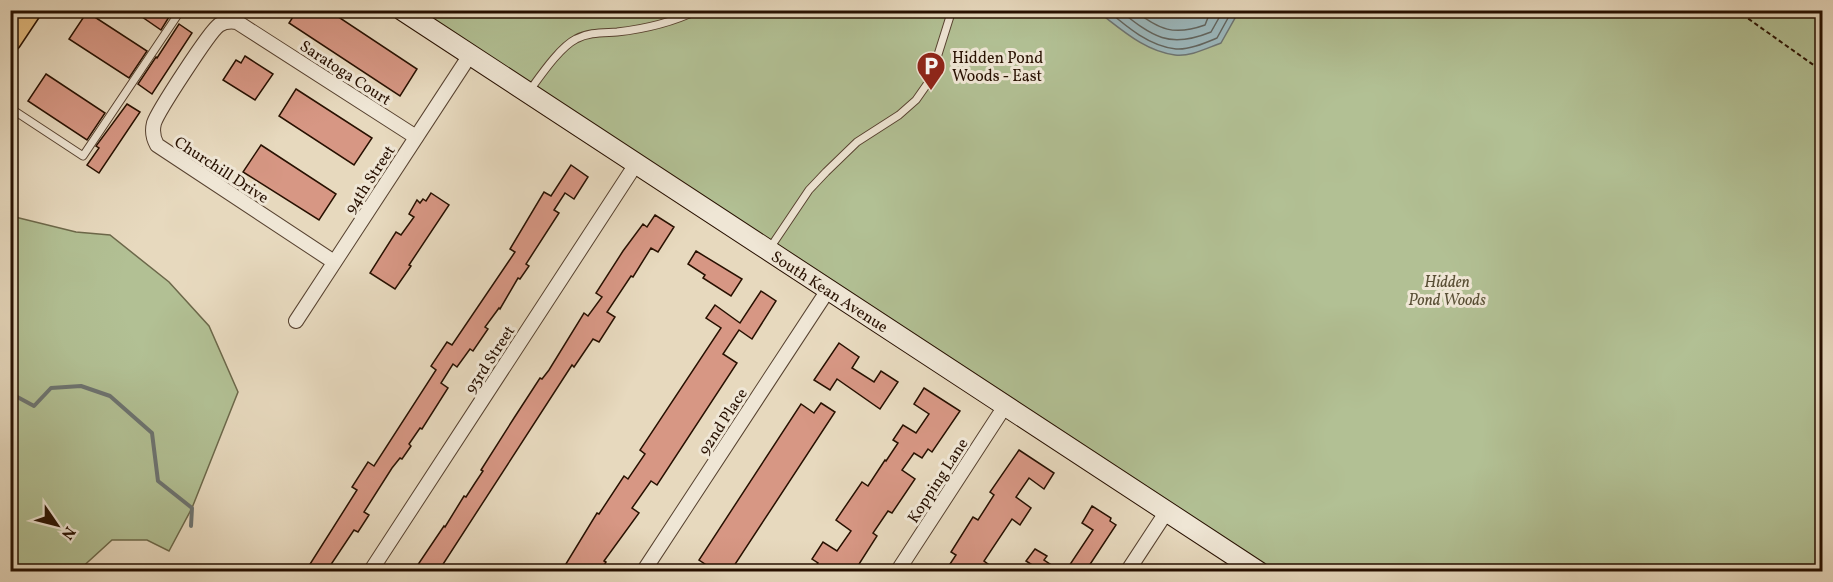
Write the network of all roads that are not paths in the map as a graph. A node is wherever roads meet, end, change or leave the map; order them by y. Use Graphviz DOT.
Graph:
graph roads {
  1 [pos="30,10"];
  2 [pos="181,10"];
  3 [pos="402,10"];
  4 [pos="698,10"];
  5 [pos="952,10"];
  6 [pos="10,40"];
  7 [pos="470,55"];
  8 [pos="182,77"];
  9 [pos="528,93"];
  10 [pos="10,108"];
  11 [pos="416,137"];
  12 [pos="636,164"];
  13 [pos="768,250"];
  14 [pos="334,262"];
  15 [pos="828,290"];
  16 [pos="296,321"];
  17 [pos="1005,406"];
  18 [pos="1167,511"];
  19 [pos="370,572"];
  20 [pos="643,572"];
  21 [pos="897,572"];
  22 [pos="1127,572"];
  23 [pos="1259,572"];
  1 -- 6 [label="main road"];
  2 -- 10 [label="lane"];
  3 -- 7 [label="street, South Kean Avenue"];
  4 -- 9 [label="lane"];
  5 -- 13 [label="lane"];
  7 -- 9 [label="street, South Kean Avenue"];
  7 -- 11 [label="street, 94th Street"];
  8 -- 11 [label="street, Saratoga Court"];
  8 -- 14 [label="street, Churchill Drive"];
  9 -- 12 [label="street, South Kean Avenue"];
  11 -- 14 [label="street, 94th Street"];
  12 -- 13 [label="street, South Kean Avenue"];
  12 -- 19 [label="street, 93rd Street"];
  13 -- 15 [label="street, South Kean Avenue"];
  14 -- 16 [label="street, 94th Street"];
  15 -- 17 [label="street, South Kean Avenue"];
  15 -- 20 [label="street, 92nd Place"];
  17 -- 18 [label="street, South Kean Avenue"];
  17 -- 21 [label="street, Kopping Lane"];
  18 -- 22 [label="street"];
  18 -- 23 [label="street, South Kean Avenue"];
}
